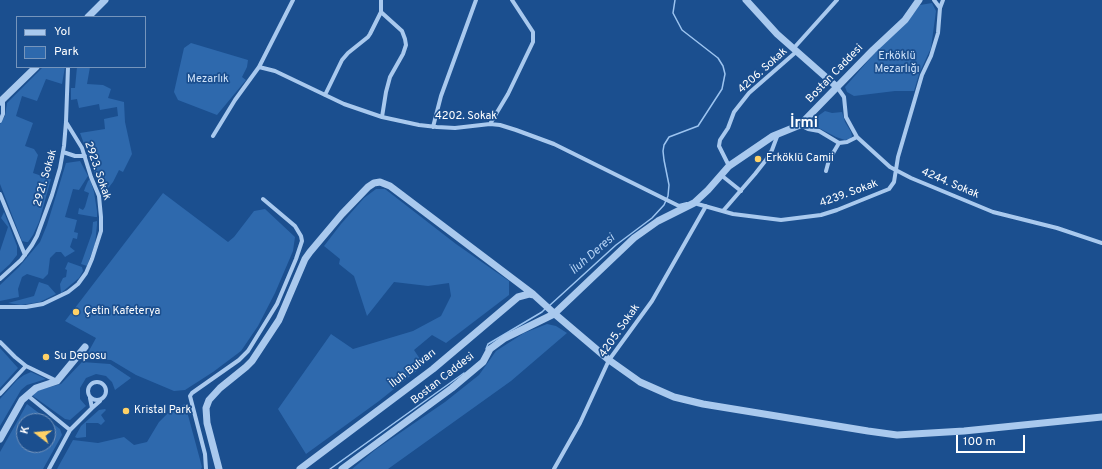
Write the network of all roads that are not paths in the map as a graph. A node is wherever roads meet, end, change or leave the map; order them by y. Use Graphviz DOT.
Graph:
graph roads {
  1 [pos="106,0"];
  2 [pos="293,0"];
  3 [pos="381,0"];
  4 [pos="476,0"];
  5 [pos="512,0"];
  6 [pos="746,0"];
  7 [pos="837,0"];
  8 [pos="919,0"];
  9 [pos="934,0"];
  10 [pos="943,0"];
  11 [pos="940,8"];
  12 [pos="381,12"];
  13 [pos="89,16"];
  14 [pos="795,50"];
  15 [pos="259,67"];
  16 [pos="35,68"];
  17 [pos="68,68"];
  18 [pos="837,87"];
  19 [pos="325,95"];
  20 [pos="1,100"];
  21 [pos="382,117"];
  22 [pos="0,121"];
  23 [pos="66,122"];
  24 [pos="490,124"];
  25 [pos="800,124"];
  26 [pos="433,127"];
  27 [pos="778,134"];
  28 [pos="213,136"];
  29 [pos="857,137"];
  30 [pos="839,143"];
  31 [pos="63,152"];
  32 [pos="85,156"];
  33 [pos="730,166"];
  34 [pos="896,170"];
  35 [pos="826,171"];
  36 [pos="721,175"];
  37 [pos="741,190"];
  38 [pos="0,194"];
  39 [pos="263,199"];
  40 [pos="669,201"];
  41 [pos="694,203"];
  42 [pos="706,206"];
  43 [pos="723,211"];
  44 [pos="1102,243"];
  45 [pos="25,255"];
  46 [pos="0,279"];
  47 [pos="537,297"];
  48 [pos="0,307"];
  49 [pos="553,312"];
  50 [pos="0,342"];
  51 [pos="85,347"];
  52 [pos="609,360"];
  53 [pos="26,366"];
  54 [pos="57,381"];
  55 [pos="0,394"];
  56 [pos="27,395"];
  57 [pos="90,398"];
  58 [pos="102,400"];
  59 [pos="92,408"];
  60 [pos="1102,417"];
  61 [pos="70,430"];
  62 [pos="0,439"];
  63 [pos="49,469"];
  64 [pos="206,469"];
  65 [pos="219,469"];
  66 [pos="300,469"];
  67 [pos="342,469"];
  68 [pos="554,469"];
  1 -- 13 [label="street"];
  2 -- 15 [label="street"];
  3 -- 12 [label="street"];
  4 -- 26 [label="street"];
  5 -- 24 [label="street"];
  6 -- 14 [label="street"];
  7 -- 14 [label="street"];
  8 -- 18 [label="street, Bostan Caddesi"];
  9 -- 11 [label="street"];
  10 -- 11 [label="street, 4239. Sokak"];
  11 -- 34 [label="street, 4239. Sokak"];
  12 -- 19 [label="street"];
  12 -- 21 [label="street"];
  14 -- 18 [label="street"];
  14 -- 33 [label="street, 4206. Sokak"];
  15 -- 19 [label="street, 4202. Sokak"];
  15 -- 28 [label="street"];
  16 -- 20 [label="street"];
  17 -- 23 [label="street, 2921. Sokak"];
  18 -- 25 [label="street, Bostan Caddesi"];
  18 -- 29 [label="street, 4244. Sokak"];
  19 -- 21 [label="street, 4202. Sokak"];
  20 -- 22 [label="street"];
  21 -- 26 [label="street, 4202. Sokak"];
  23 -- 31 [label="street, 2921. Sokak"];
  23 -- 32 [label="street, 2923. Sokak"];
  24 -- 26 [label="street, 4202. Sokak"];
  24 -- 40 [label="street, 4202. Sokak"];
  25 -- 27 [label="street, Bostan Caddesi"];
  25 -- 30 [label="street"];
  27 -- 33 [label="street, Bostan Caddesi"];
  27 -- 37 [label="street"];
  29 -- 30 [label="street"];
  29 -- 34 [label="street, 4244. Sokak"];
  30 -- 35 [label="street"];
  31 -- 32 [label="street"];
  31 -- 45 [label="street, 2921. Sokak"];
  32 -- 48 [label="street, 2923. Sokak"];
  33 -- 36 [label="street, Bostan Caddesi"];
  34 -- 43 [label="street, 4239. Sokak"];
  34 -- 44 [label="street, 4244. Sokak"];
  36 -- 37 [label="street"];
  36 -- 41 [label="street, Bostan Caddesi"];
  37 -- 43 [label="street"];
  38 -- 45 [label="street"];
  39 -- 64 [label="street"];
  40 -- 41 [label="street, 4239. Sokak"];
  41 -- 42 [label="street, 4239. Sokak"];
  41 -- 49 [label="street, Bostan Caddesi"];
  42 -- 43 [label="street, 4239. Sokak"];
  42 -- 52 [label="street, 4205. Sokak"];
  45 -- 46 [label="street, 2921. Sokak"];
  47 -- 49 [label="street"];
  47 -- 65 [label="street"];
  47 -- 66 [label="street, İluh Bulvarı"];
  49 -- 52 [label="street"];
  49 -- 67 [label="street, Bostan Caddesi"];
  50 -- 53 [label="street"];
  51 -- 54 [label="street"];
  52 -- 60 [label="street"];
  52 -- 68 [label="street, 4205. Sokak"];
  53 -- 54 [label="street"];
  53 -- 55 [label="street"];
  54 -- 56 [label="street"];
  56 -- 61 [label="street"];
  56 -- 62 [label="street"];
  57 -- 58 [label="street"];
  57 -- 58 [label="street"];
  57 -- 59 [label="street"];
  58 -- 59 [label="street"];
  59 -- 61 [label="street"];
  61 -- 63 [label="street"];
}
